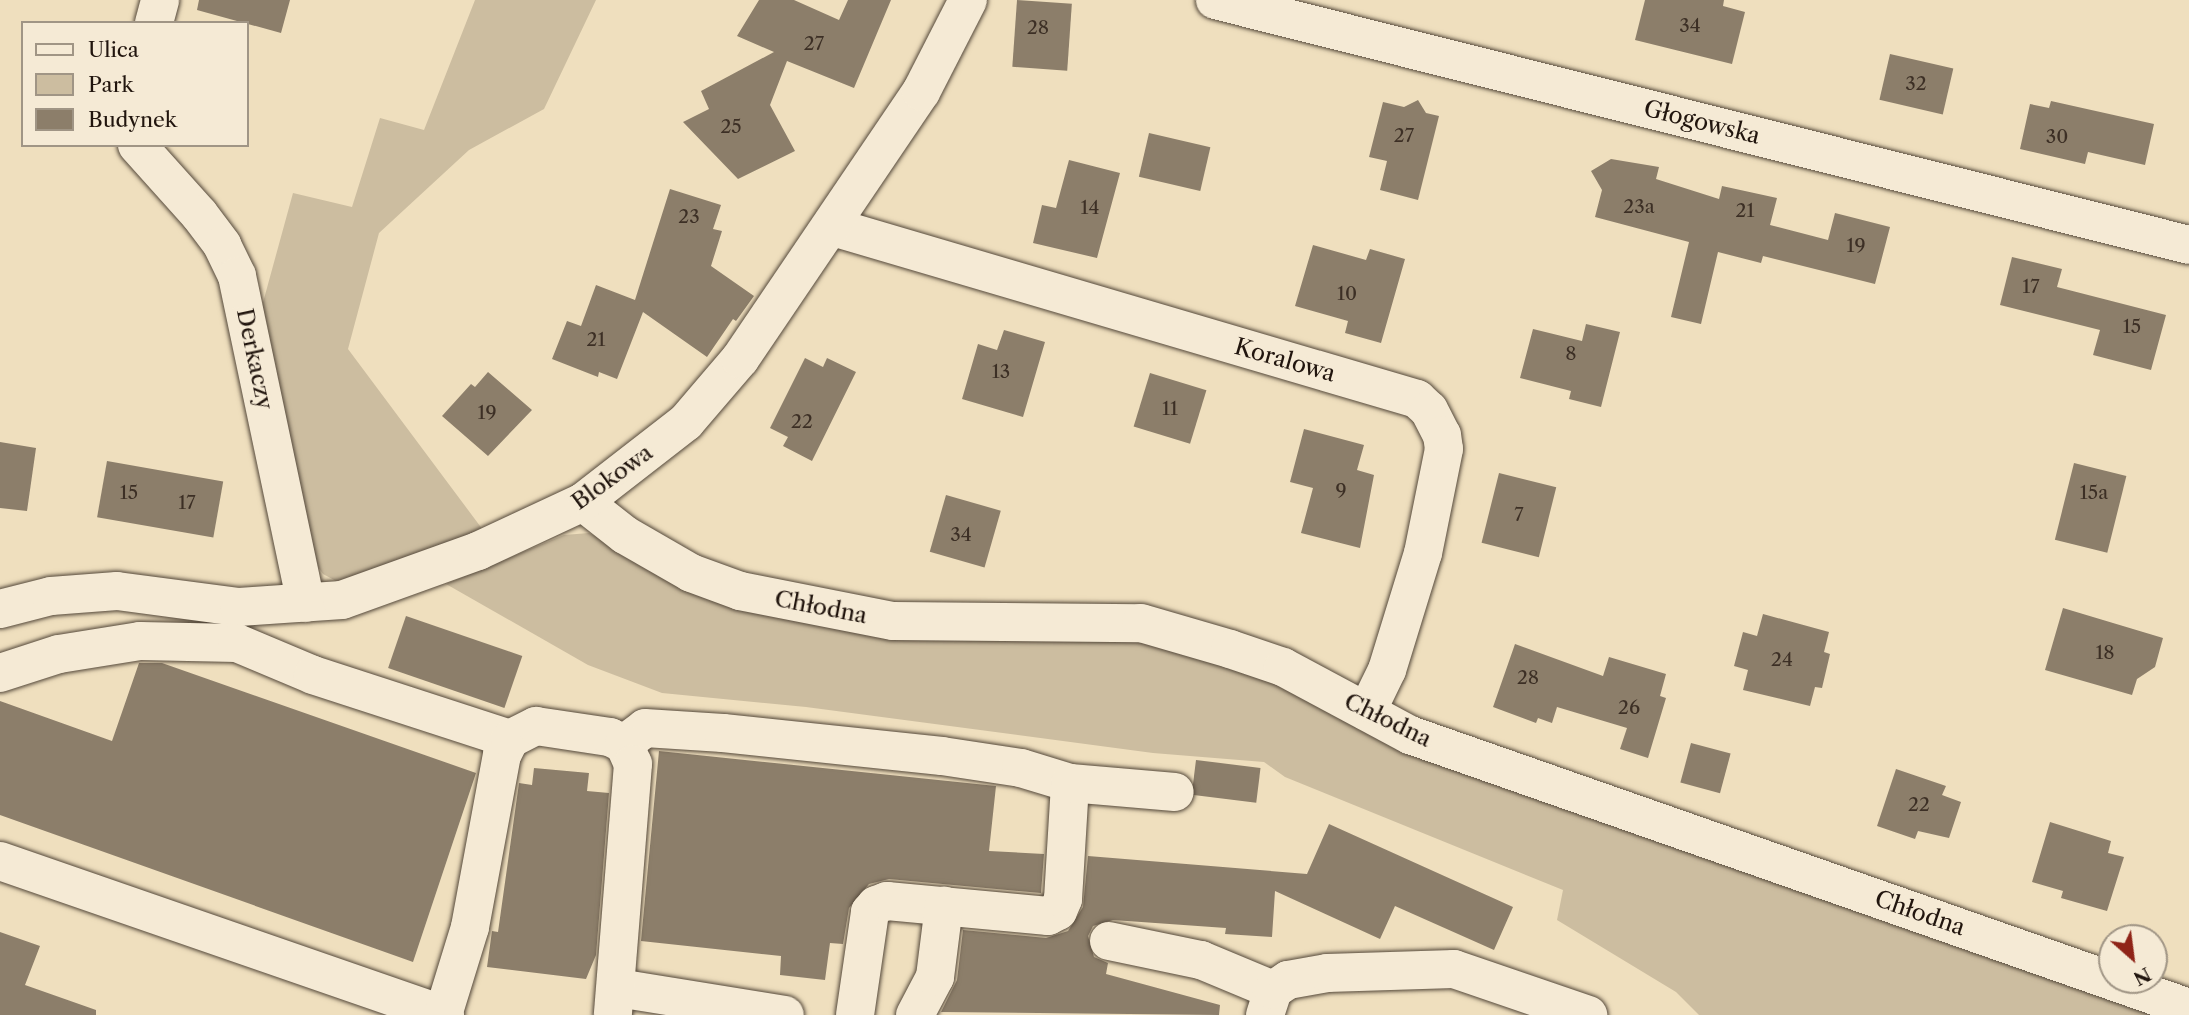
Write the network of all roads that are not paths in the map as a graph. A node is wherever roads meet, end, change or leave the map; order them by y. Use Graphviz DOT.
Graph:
graph roads {
  1 [pos="160,0"];
  2 [pos="968,0"];
  3 [pos="1215,0"];
  4 [pos="155,21"];
  5 [pos="139,147"];
  6 [pos="833,227"];
  7 [pos="2189,245"];
  8 [pos="583,502"];
  9 [pos="306,603"];
  10 [pos="0,610"];
  11 [pos="0,673"];
  12 [pos="1367,711"];
  13 [pos="510,739"];
  14 [pos="624,744"];
  15 [pos="1070,783"];
  16 [pos="1175,792"];
  17 [pos="0,861"];
  18 [pos="944,906"];
  19 [pos="1108,941"];
  20 [pos="615,1002"];
  21 [pos="1269,1002"];
  22 [pos="1521,1004"];
  23 [pos="2189,1008"];
  24 [pos="444,1015"];
  25 [pos="785,1015"];
  26 [pos="855,1015"];
  27 [pos="915,1015"];
  28 [pos="1588,1015"];
  1 -- 4 [label="street"];
  2 -- 6 [label="street, Blokowa"];
  3 -- 7 [label="street, Głogowska"];
  5 -- 9 [label="street, Derkaczy"];
  6 -- 8 [label="street, Blokowa"];
  6 -- 12 [label="street, Koralowa"];
  8 -- 9 [label="street, Blokowa"];
  8 -- 12 [label="street, Chłodna"];
  9 -- 10 [label="street, Blokowa"];
  11 -- 13 [label="street"];
  12 -- 23 [label="street, Chłodna"];
  13 -- 14 [label="street"];
  13 -- 24 [label="street"];
  14 -- 15 [label="street"];
  14 -- 20 [label="street"];
  15 -- 16 [label="street"];
  15 -- 18 [label="street"];
  17 -- 24 [label="street"];
  18 -- 26 [label="street"];
  18 -- 27 [label="street"];
  19 -- 21 [label="street"];
  20 -- 25 [label="street"];
  21 -- 22 [label="street"];
  22 -- 28 [label="street"];
}
